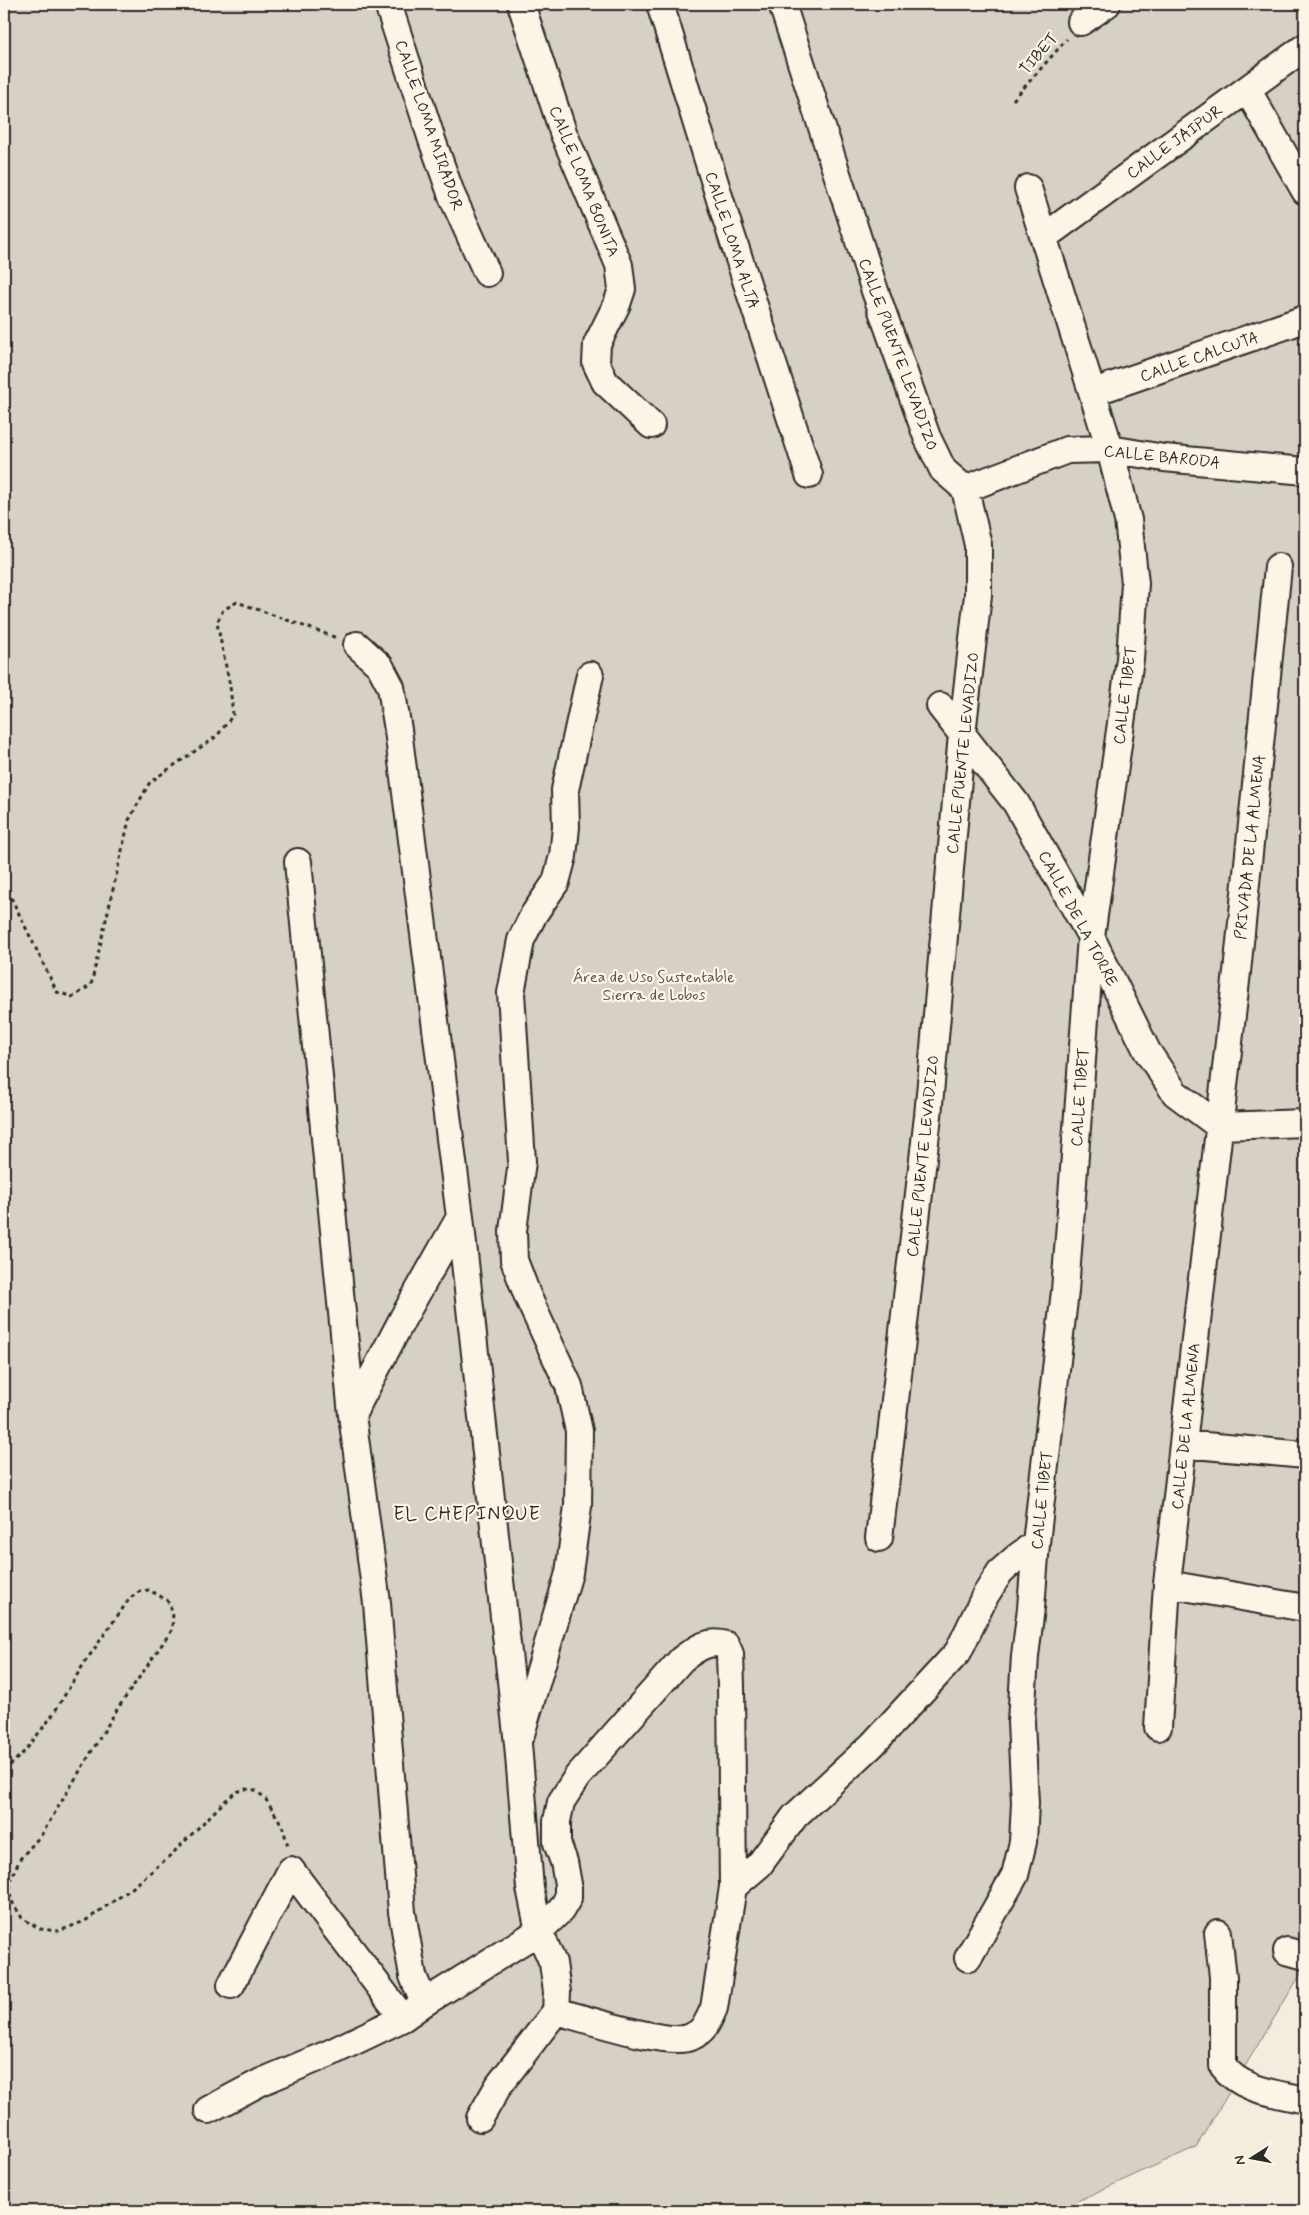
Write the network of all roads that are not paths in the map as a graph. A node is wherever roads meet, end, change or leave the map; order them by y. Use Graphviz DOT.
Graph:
graph roads {
  1 [pos="388,4"];
  2 [pos="520,4"];
  3 [pos="660,4"];
  4 [pos="782,4"];
  5 [pos="1107,4"];
  6 [pos="1082,22"];
  7 [pos="1305,47"];
  8 [pos="1247,88"];
  9 [pos="1028,188"];
  10 [pos="1305,191"];
  11 [pos="1044,236"];
  12 [pos="487,273"];
  13 [pos="1305,319"];
  14 [pos="1094,392"];
  15 [pos="651,425"];
  16 [pos="1110,449"];
  17 [pos="1305,471"];
  18 [pos="809,475"];
  19 [pos="965,490"];
  20 [pos="1278,567"];
  21 [pos="358,645"];
  22 [pos="590,675"];
  23 [pos="940,706"];
  24 [pos="962,734"];
  25 [pos="298,862"];
  26 [pos="1091,937"];
  27 [pos="1305,1123"];
  28 [pos="1219,1126"];
  29 [pos="460,1218"];
  30 [pos="352,1415"];
  31 [pos="1183,1444"];
  32 [pos="1305,1455"];
  33 [pos="879,1538"];
  34 [pos="1036,1543"];
  35 [pos="1167,1584"];
  36 [pos="1305,1608"];
  37 [pos="1158,1727"];
  38 [pos="518,1744"];
  39 [pos="733,1887"];
  40 [pos="539,1931"];
  41 [pos="1218,1933"];
  42 [pos="968,1958"];
  43 [pos="231,1985"];
  44 [pos="424,2003"];
  45 [pos="556,2011"];
  46 [pos="403,2018"];
  47 [pos="1305,2100"];
  48 [pos="208,2110"];
  49 [pos="480,2118"];
  1 -- 12 [label="street, CALLE LOMA MIRADOR"];
  2 -- 15 [label="street, CALLE LOMA BONITA"];
  3 -- 18 [label="street, CALLE LOMA ALTA"];
  4 -- 19 [label="street, CALLE PUENTE LEVADIZO"];
  5 -- 6 [label="street"];
  7 -- 8 [label="street, CALLE JAIPUR"];
  8 -- 10 [label="street"];
  8 -- 11 [label="street, CALLE JAIPUR"];
  9 -- 11 [label="street, CALLE TIBET"];
  11 -- 14 [label="street, CALLE TIBET"];
  13 -- 14 [label="street, CALLE CALCUTA"];
  14 -- 16 [label="street, CALLE TIBET"];
  16 -- 17 [label="street, CALLE BARODA"];
  16 -- 19 [label="street, CALLE BARODA"];
  16 -- 26 [label="street, CALLE TIBET"];
  19 -- 24 [label="street, CALLE PUENTE LEVADIZO"];
  20 -- 28 [label="street, PRIVADA DE LA ALMENA"];
  21 -- 29 [label="street"];
  22 -- 38 [label="street"];
  23 -- 24 [label="street, CALLE DE LA TORRE"];
  24 -- 26 [label="street, CALLE DE LA TORRE"];
  24 -- 33 [label="street, CALLE PUENTE LEVADIZO"];
  25 -- 30 [label="street"];
  26 -- 28 [label="street, CALLE DE LA TORRE"];
  26 -- 34 [label="street, CALLE TIBET"];
  27 -- 28 [label="street"];
  28 -- 31 [label="street, CALLE DE LA ALMENA"];
  29 -- 30 [label="street"];
  29 -- 38 [label="street"];
  30 -- 44 [label="street"];
  31 -- 32 [label="street"];
  31 -- 35 [label="street, CALLE DE LA ALMENA"];
  34 -- 39 [label="street"];
  34 -- 42 [label="street, CALLE TIBET"];
  35 -- 36 [label="street"];
  35 -- 37 [label="street, CALLE DE LA ALMENA"];
  38 -- 40 [label="street"];
  39 -- 40 [label="street"];
  39 -- 45 [label="street"];
  40 -- 44 [label="street"];
  40 -- 45 [label="street"];
  41 -- 47 [label="street"];
  43 -- 46 [label="street"];
  44 -- 46 [label="street"];
  45 -- 49 [label="street"];
  46 -- 48 [label="street"];
}
